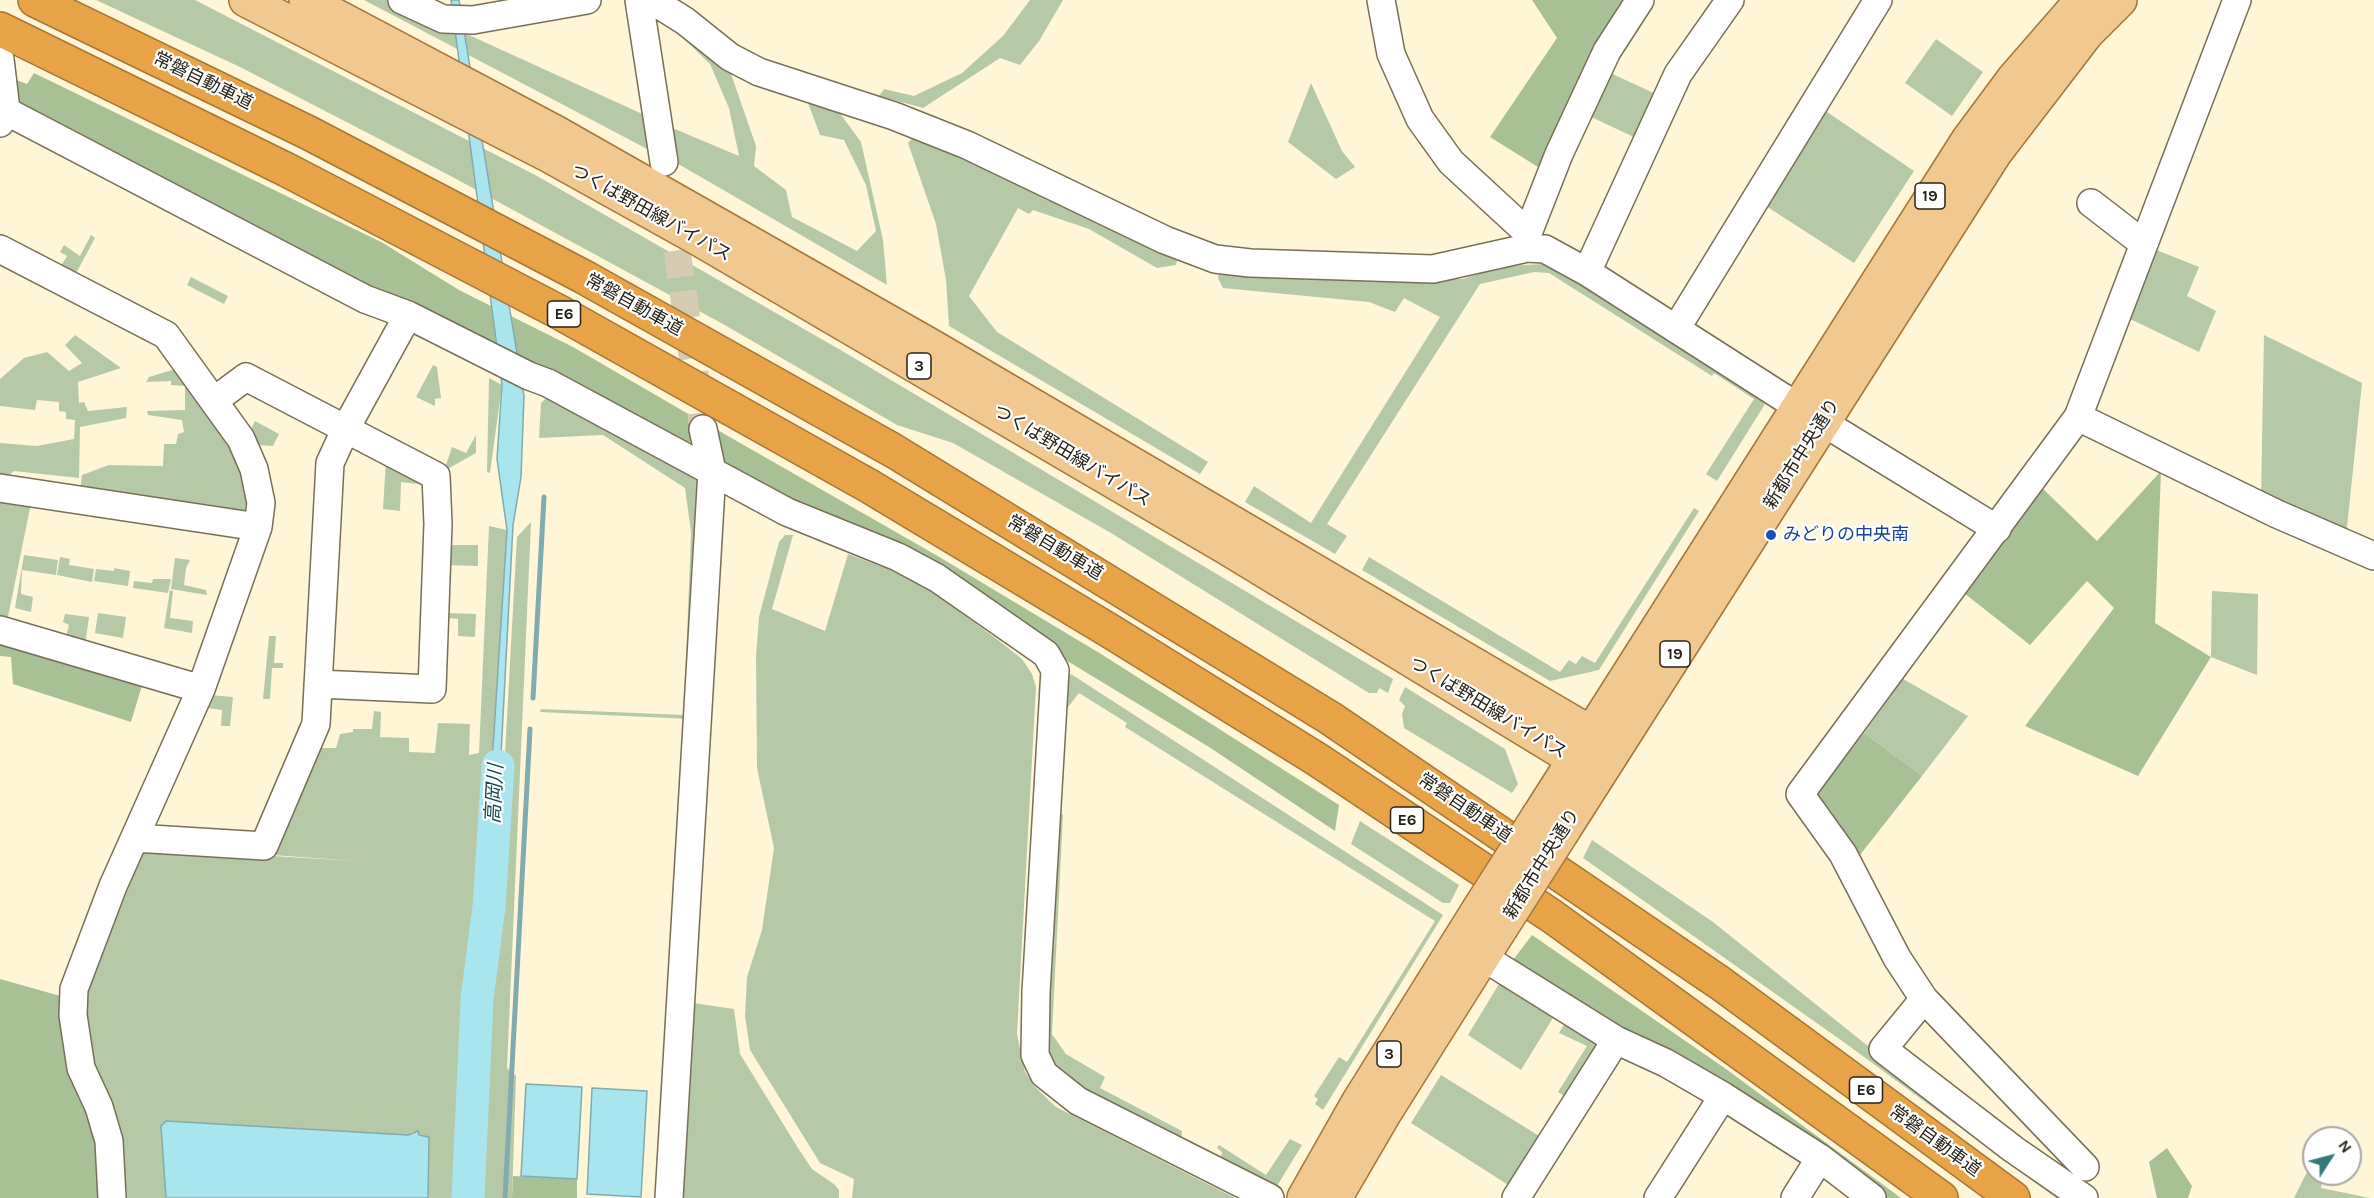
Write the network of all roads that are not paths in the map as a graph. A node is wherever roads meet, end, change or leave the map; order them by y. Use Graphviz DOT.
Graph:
graph roads {
  1 [pos="35,0"];
  2 [pos="246,0"];
  3 [pos="306,0"];
  4 [pos="402,0"];
  5 [pos="587,0"];
  6 [pos="639,0"];
  7 [pos="644,0"];
  8 [pos="1381,0"];
  9 [pos="1640,0"];
  10 [pos="1730,0"];
  11 [pos="1878,0"];
  12 [pos="2082,0"];
  13 [pos="2120,0"];
  14 [pos="2237,0"];
  15 [pos="0,29"];
  16 [pos="0,59"];
  17 [pos="2,114"];
  18 [pos="664,162"];
  19 [pos="2091,203"];
  20 [pos="1528,240"];
  21 [pos="2144,244"];
  22 [pos="0,249"];
  23 [pos="1587,272"];
  24 [pos="408,315"];
  25 [pos="1676,329"];
  26 [pos="215,400"];
  27 [pos="1810,415"];
  28 [pos="2078,417"];
  29 [pos="346,428"];
  30 [pos="703,429"];
  31 [pos="712,471"];
  32 [pos="0,488"];
  33 [pos="258,527"];
  34 [pos="1997,529"];
  35 [pos="2374,556"];
  36 [pos="0,630"];
  37 [pos="318,684"];
  38 [pos="201,689"];
  39 [pos="1583,747"];
  40 [pos="1606,762"];
  41 [pos="1551,823"];
  42 [pos="135,838"];
  43 [pos="1489,920"];
  44 [pos="1483,957"];
  45 [pos="1924,999"];
  46 [pos="1616,1040"];
  47 [pos="1723,1096"];
  48 [pos="1820,1158"];
  49 [pos="2085,1167"];
  50 [pos="112,1198"];
  51 [pos="669,1198"];
  52 [pos="1270,1198"];
  53 [pos="1304,1198"];
  54 [pos="1335,1198"];
  55 [pos="1516,1198"];
  56 [pos="1658,1198"];
  57 [pos="1795,1198"];
  58 [pos="1872,1198"];
  59 [pos="1941,1198"];
  60 [pos="2013,1198"];
  61 [pos="2084,1198"];
  1 -- 60 [label="highway, 常磐自動車道 / E6"];
  2 -- 39 [label="main road, つくば野田線バイパス / 3"];
  3 -- 39 [label="main road, つくば野田線バイパス / 3"];
  4 -- 5 [label="street"];
  6 -- 18 [label="street"];
  7 -- 20 [label="street"];
  8 -- 20 [label="street"];
  9 -- 20 [label="street"];
  10 -- 23 [label="street"];
  11 -- 25 [label="street"];
  12 -- 27 [label="main road, 新都市中央通り / 19"];
  13 -- 27 [label="main road, 新都市中央通り / 19"];
  14 -- 21 [label="street"];
  15 -- 59 [label="highway, E6"];
  16 -- 17 [label="street"];
  17 -- 24 [label="street"];
  19 -- 21 [label="street"];
  20 -- 23 [label="street"];
  21 -- 28 [label="street"];
  22 -- 26 [label="street"];
  23 -- 25 [label="street"];
  24 -- 29 [label="street"];
  24 -- 31 [label="street"];
  25 -- 27 [label="street"];
  26 -- 29 [label="street"];
  26 -- 33 [label="street"];
  27 -- 34 [label="street"];
  27 -- 39 [label="main road, 新都市中央通り / 19"];
  27 -- 40 [label="main road, 新都市中央通り / 19"];
  28 -- 34 [label="street"];
  28 -- 35 [label="street"];
  29 -- 37 [label="street"];
  29 -- 37 [label="street"];
  30 -- 31 [label="street"];
  31 -- 51 [label="street"];
  31 -- 52 [label="street"];
  32 -- 33 [label="street"];
  33 -- 38 [label="street"];
  34 -- 45 [label="street"];
  36 -- 38 [label="street"];
  37 -- 42 [label="street"];
  38 -- 42 [label="street"];
  39 -- 40 [label="main road, つくば野田線バイパス"];
  39 -- 41 [label="main road, 新都市中央通り / 3"];
  40 -- 41 [label="main road, 新都市中央通り / 3"];
  41 -- 43 [label="main road, 新都市中央通り / 3, bridge"];
  42 -- 50 [label="street"];
  43 -- 44 [label="main road, 新都市中央通り / 3"];
  43 -- 53 [label="main road, 新都市中央通り / 3"];
  44 -- 46 [label="street"];
  44 -- 54 [label="main road, 新都市中央通り / 3"];
  45 -- 49 [label="street"];
  45 -- 61 [label="street"];
  46 -- 47 [label="street"];
  46 -- 55 [label="street"];
  47 -- 48 [label="street"];
  47 -- 56 [label="street"];
  48 -- 57 [label="street"];
  48 -- 58 [label="street"];
}
